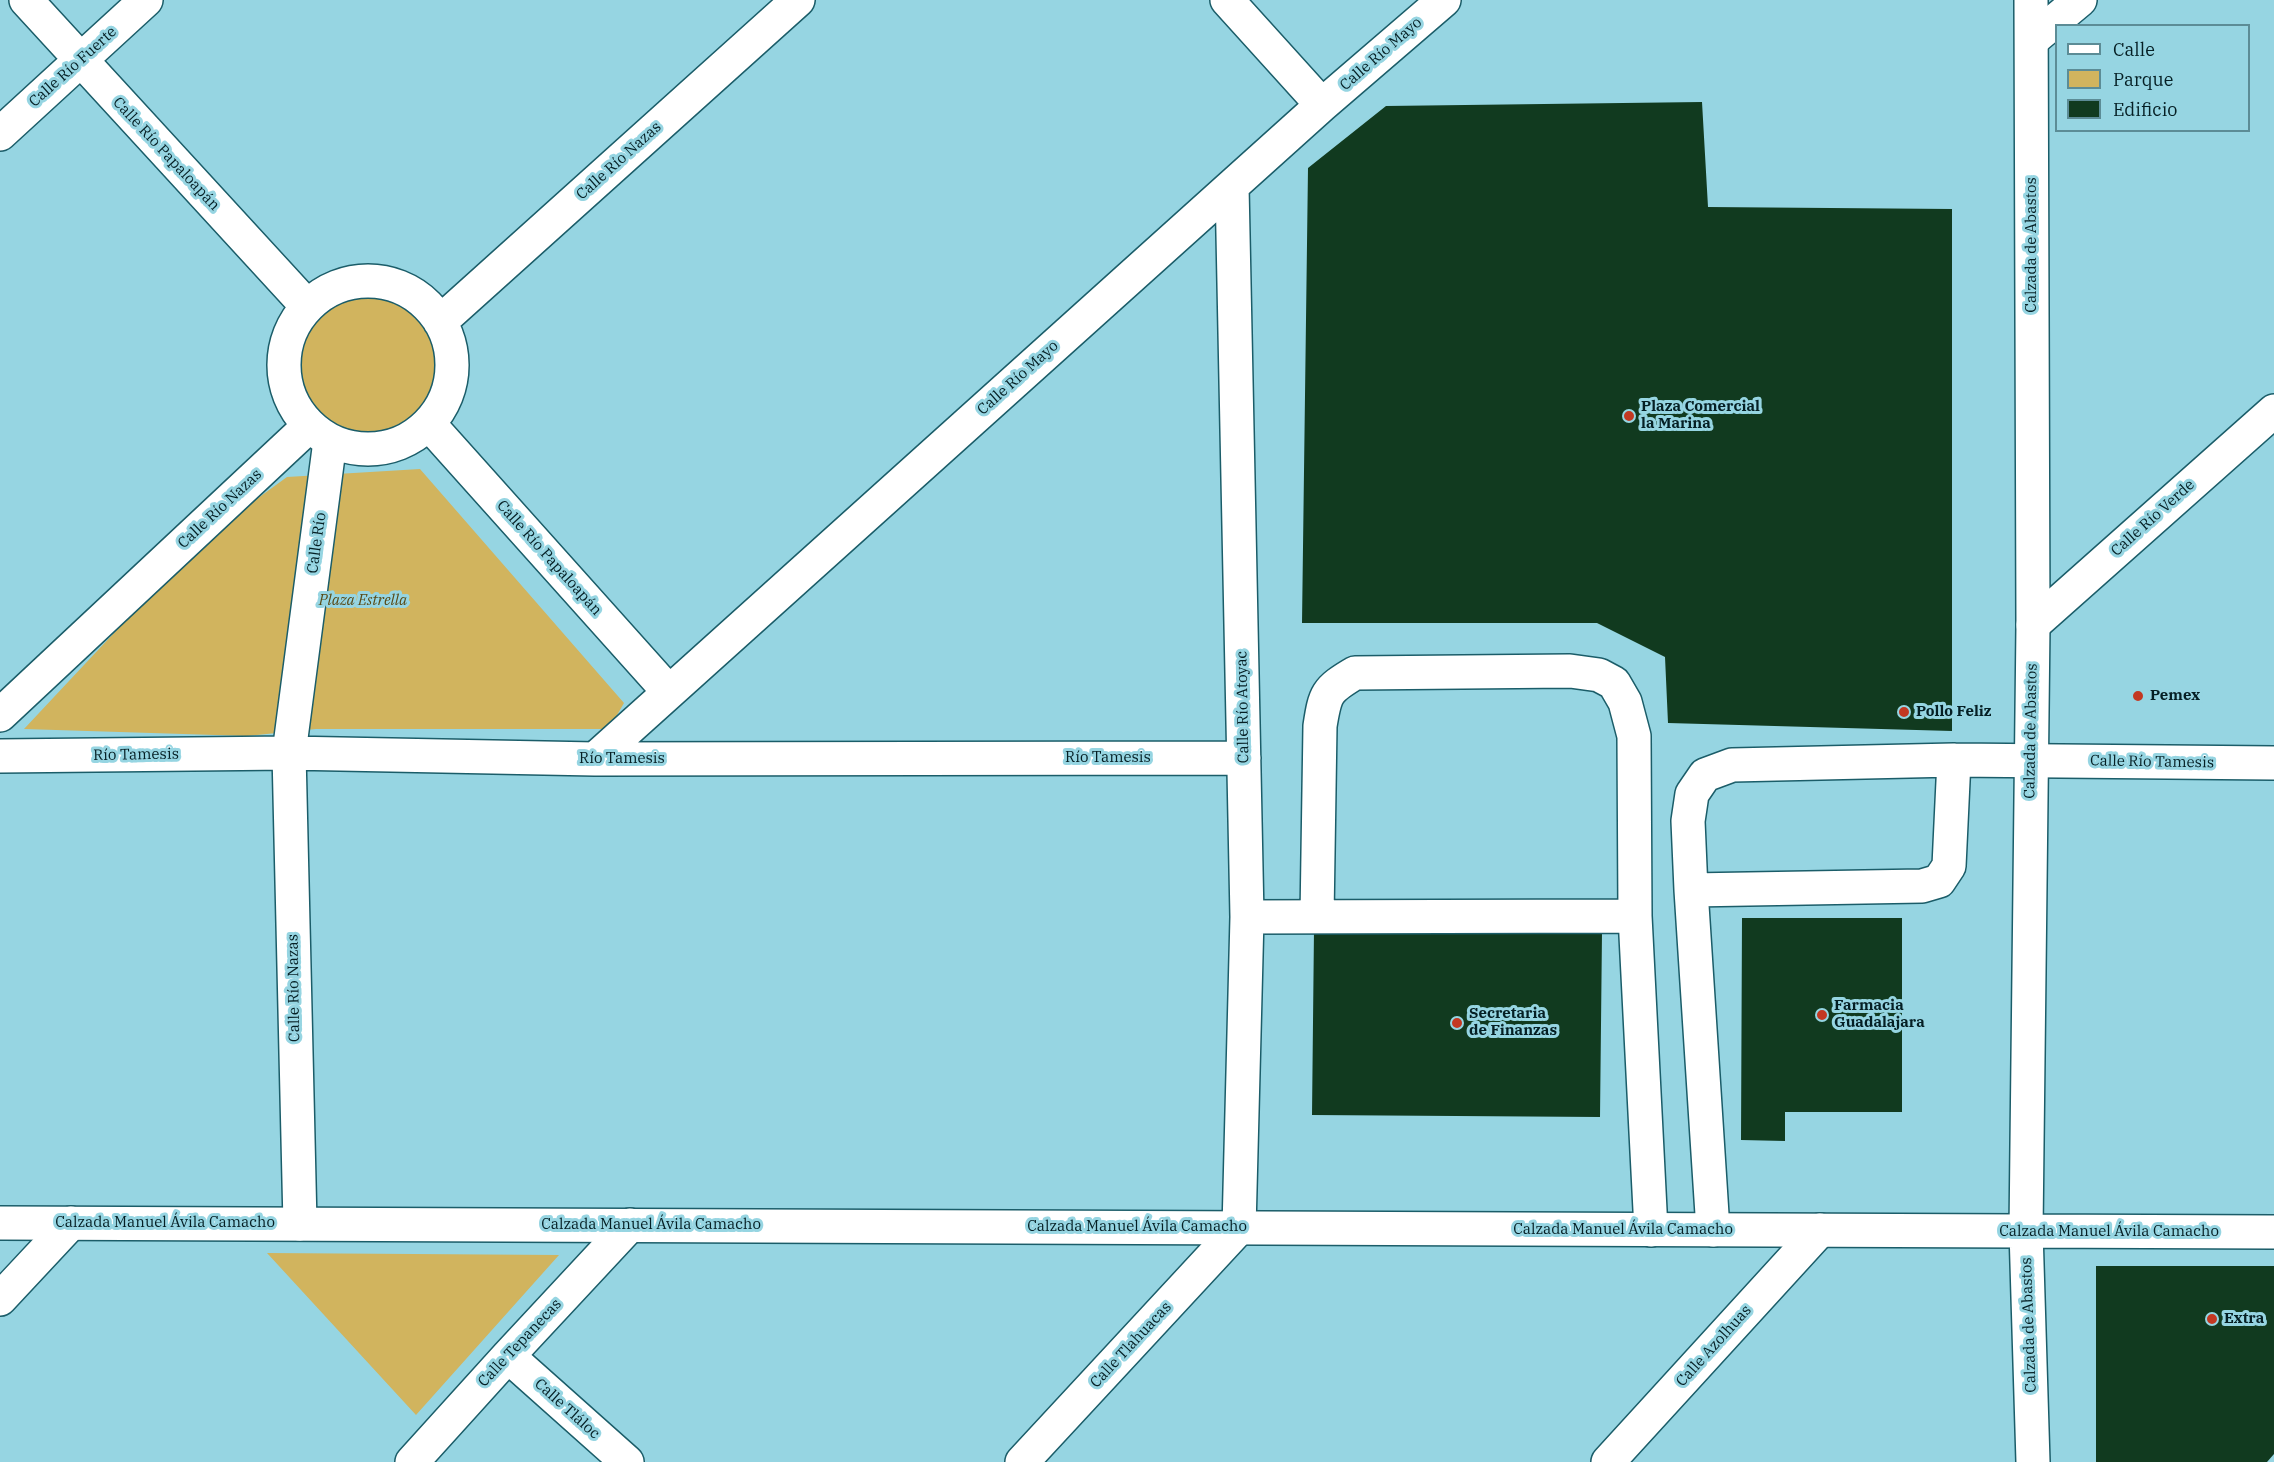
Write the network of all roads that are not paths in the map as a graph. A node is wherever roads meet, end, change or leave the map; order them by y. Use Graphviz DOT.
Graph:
graph roads {
  1 [pos="26,0"];
  2 [pos="146,0"];
  3 [pos="798,0"];
  4 [pos="1227,0"];
  5 [pos="1444,0"];
  6 [pos="2031,0"];
  7 [pos="2080,0"];
  8 [pos="2032,40"];
  9 [pos="80,60"];
  10 [pos="1322,105"];
  11 [pos="0,134"];
  12 [pos="1232,186"];
  13 [pos="307,306"];
  14 [pos="440,322"];
  15 [pos="2274,411"];
  16 [pos="429,424"];
  17 [pos="320,434"];
  18 [pos="2033,625"];
  19 [pos="669,692"];
  20 [pos="0,715"];
  21 [pos="289,753"];
  22 [pos="0,756"];
  23 [pos="1244,758"];
  24 [pos="595,759"];
  25 [pos="1954,760"];
  26 [pos="2031,760"];
  27 [pos="2274,763"];
  28 [pos="1691,890"];
  29 [pos="1635,916"];
  30 [pos="1247,917"];
  31 [pos="1317,917"];
  32 [pos="0,1222"];
  33 [pos="71,1223"];
  34 [pos="300,1224"];
  35 [pos="630,1225"];
  36 [pos="1239,1228"];
  37 [pos="1651,1230"];
  38 [pos="1713,1230"];
  39 [pos="1820,1230"];
  40 [pos="2026,1231"];
  41 [pos="2274,1232"];
  42 [pos="0,1299"];
  43 [pos="508,1356"];
  44 [pos="2035,1460"];
  45 [pos="412,1462"];
  46 [pos="627,1462"];
  47 [pos="1022,1462"];
  48 [pos="1608,1462"];
  1 -- 9 [label="street, Calle Río Papaloapán"];
  2 -- 9 [label="street, Calle Río Fuerte"];
  3 -- 14 [label="street, Calle Río Nazas"];
  4 -- 10 [label="street"];
  5 -- 10 [label="street, Calle Río Mayo"];
  6 -- 8 [label="street, Calzada de Abastos"];
  7 -- 8 [label="street"];
  8 -- 18 [label="street, Calzada de Abastos"];
  9 -- 11 [label="street, Calle Río Fuerte"];
  9 -- 13 [label="street, Calle Río Papaloapán"];
  10 -- 12 [label="street, Calle Río Mayo"];
  12 -- 19 [label="street, Calle Río Mayo"];
  12 -- 23 [label="street, Calle Río Atoyac"];
  13 -- 14 [label="street"];
  13 -- 17 [label="street"];
  14 -- 16 [label="street"];
  15 -- 18 [label="street, Calle Río Verde"];
  16 -- 17 [label="street"];
  16 -- 19 [label="street, Calle Río Papaloapán"];
  17 -- 20 [label="street, Calle Río Nazas"];
  17 -- 21 [label="street, Calle Río"];
  18 -- 26 [label="street, Calzada de Abastos"];
  19 -- 24 [label="street, Calle Río Mayo"];
  21 -- 22 [label="street, Río Tamesis"];
  21 -- 24 [label="street, Río Tamesis"];
  21 -- 34 [label="street, Calle Río Nazas"];
  23 -- 24 [label="street, Río Tamesis"];
  23 -- 30 [label="street, Calle Río Atoyac"];
  25 -- 26 [label="street, Calle Río Tamesis"];
  25 -- 28 [label="street, Calle Río Tamesis"];
  25 -- 28 [label="street"];
  26 -- 27 [label="street, Calle Río Tamesis"];
  26 -- 40 [label="street, Calzada de Abastos"];
  28 -- 38 [label="street, Calle Río Tamesis"];
  29 -- 31 [label="street"];
  29 -- 31 [label="street"];
  29 -- 37 [label="street"];
  30 -- 31 [label="street"];
  30 -- 36 [label="street, Calle Río Atoyac"];
  32 -- 33 [label="street, Calzada Manuel Ávila Camacho"];
  33 -- 34 [label="street, Calzada Manuel Ávila Camacho"];
  33 -- 42 [label="street"];
  34 -- 35 [label="street, Calzada Manuel Ávila Camacho"];
  35 -- 36 [label="street, Calzada Manuel Ávila Camacho"];
  35 -- 43 [label="street, Calle Tepanecas"];
  36 -- 37 [label="street, Calzada Manuel Ávila Camacho"];
  36 -- 47 [label="street, Calle Tlahuacas"];
  37 -- 38 [label="street, Calzada Manuel Ávila Camacho"];
  38 -- 39 [label="street, Calzada Manuel Ávila Camacho"];
  39 -- 40 [label="street, Calzada Manuel Ávila Camacho"];
  39 -- 48 [label="street, Calle Azolhuas"];
  40 -- 41 [label="street, Calzada Manuel Ávila Camacho"];
  40 -- 44 [label="street, Calzada de Abastos"];
  43 -- 45 [label="street, Calle Tepanecas"];
  43 -- 46 [label="street, Calle Tláloc"];
}
